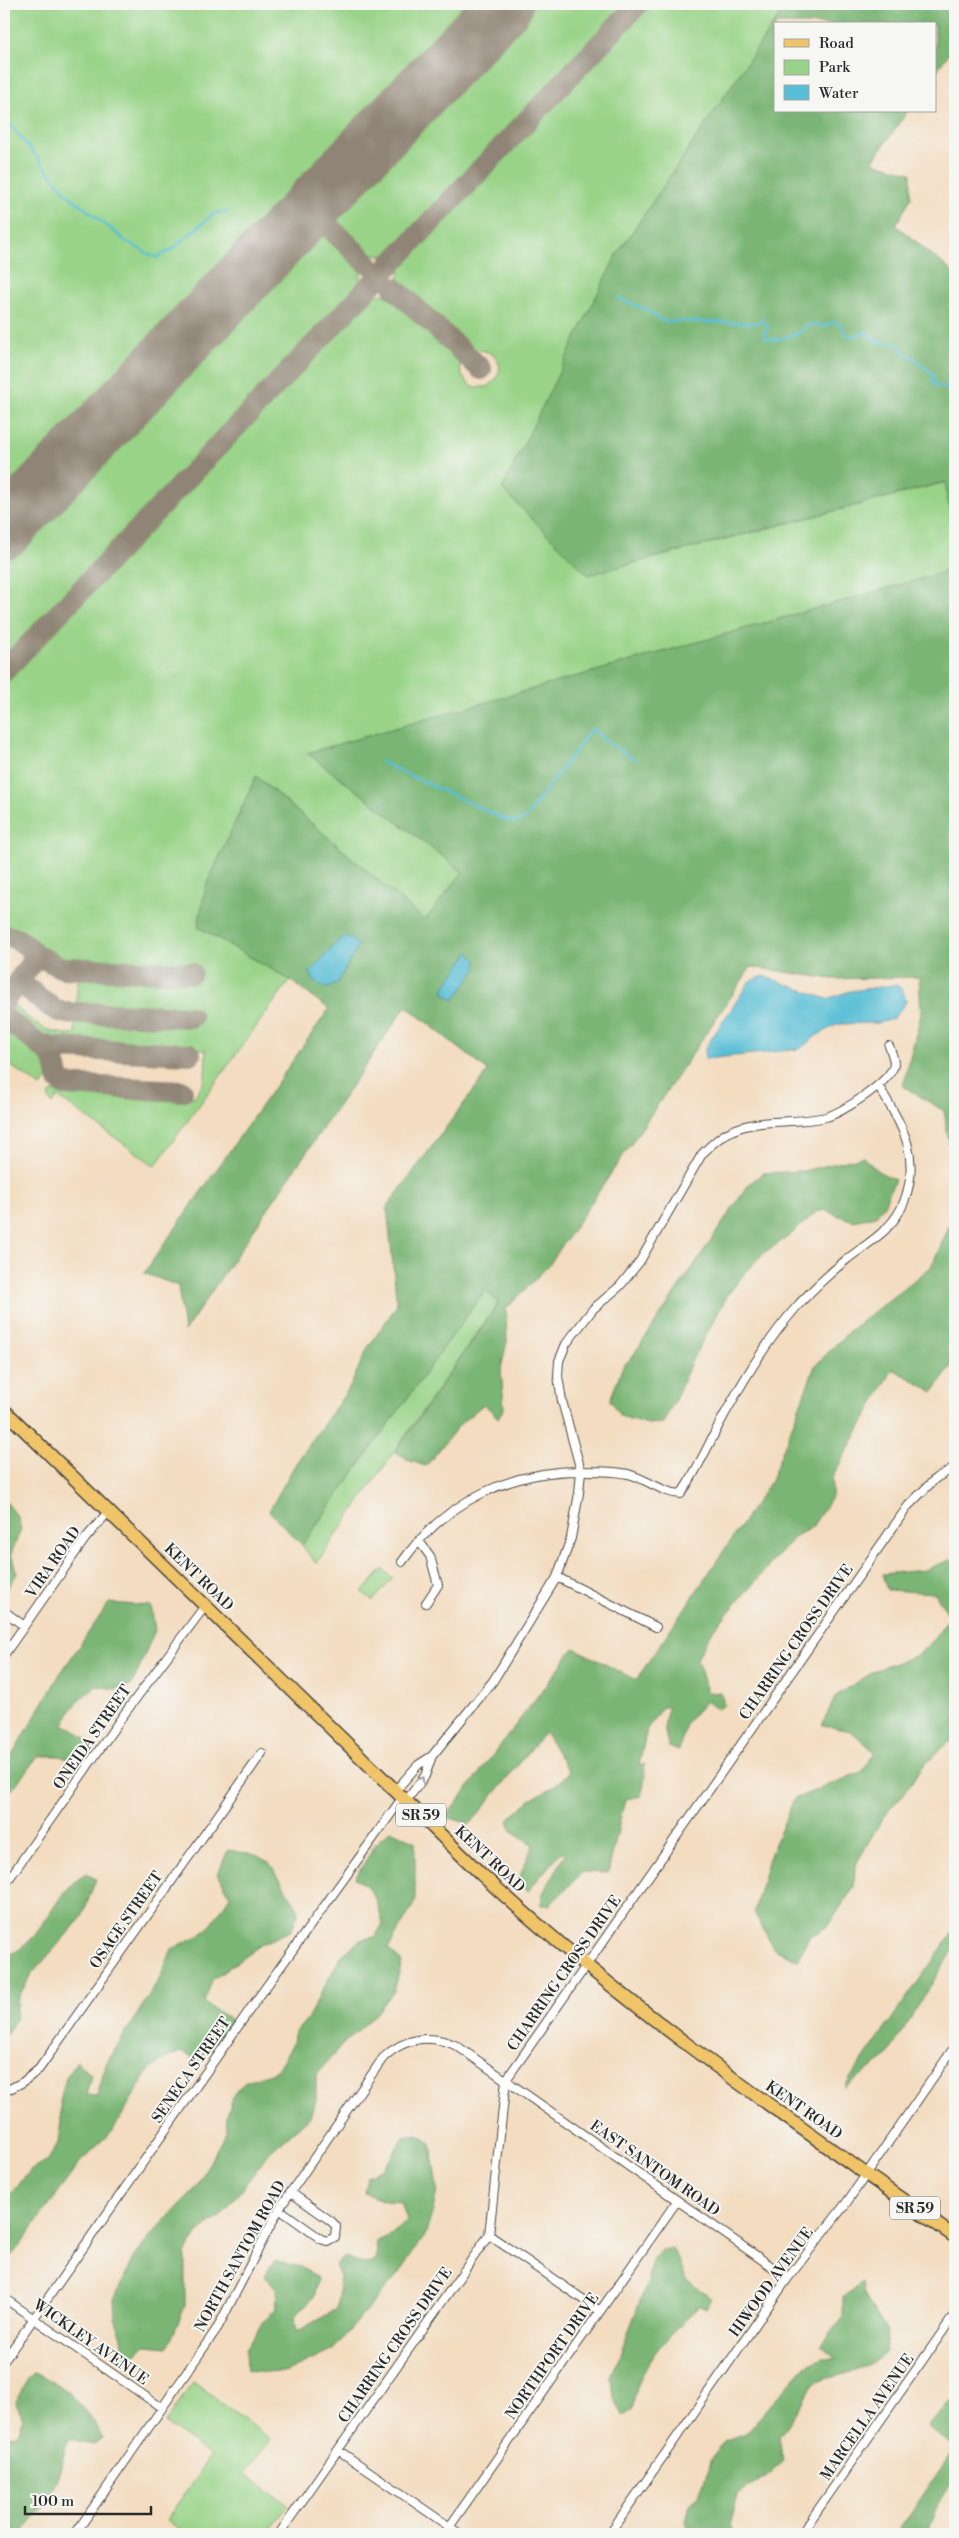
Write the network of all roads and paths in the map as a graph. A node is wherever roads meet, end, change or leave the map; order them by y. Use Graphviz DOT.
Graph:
graph roads {
  1 [pos="889,1046"];
  2 [pos="878,1085"];
  3 [pos="4,1410"];
  4 [pos="955,1467"];
  5 [pos="581,1471"];
  6 [pos="108,1512"];
  7 [pos="418,1541"];
  8 [pos="402,1562"];
  9 [pos="557,1577"];
  10 [pos="426,1603"];
  11 [pos="205,1606"];
  12 [pos="4,1611"];
  13 [pos="24,1626"];
  14 [pos="656,1627"];
  15 [pos="4,1655"];
  16 [pos="262,1753"];
  17 [pos="432,1756"];
  18 [pos="402,1796"];
  19 [pos="4,1886"];
  20 [pos="586,1964"];
  21 [pos="955,2046"];
  22 [pos="506,2080"];
  23 [pos="4,2092"];
  24 [pos="867,2174"];
  25 [pos="290,2192"];
  26 [pos="677,2201"];
  27 [pos="279,2209"];
  28 [pos="489,2235"];
  29 [pos="955,2237"];
  30 [pos="788,2278"];
  31 [pos="4,2298"];
  32 [pos="600,2311"];
  33 [pos="955,2314"];
  34 [pos="33,2318"];
  35 [pos="4,2360"];
  36 [pos="162,2408"];
  37 [pos="338,2450"];
  38 [pos="450,2526"];
  39 [pos="75,2534"];
  40 [pos="279,2534"];
  41 [pos="460,2534"];
  42 [pos="609,2534"];
  43 [pos="801,2534"];
  1 -- 2 [label="street"];
  2 -- 5 [label="street"];
  2 -- 5 [label="street"];
  3 -- 6 [label="main road, KENT ROAD / SR 59"];
  4 -- 20 [label="street, CHARRING CROSS DRIVE"];
  5 -- 7 [label="street"];
  5 -- 9 [label="street"];
  6 -- 11 [label="main road, KENT ROAD / SR 59"];
  6 -- 13 [label="street, VIRA ROAD"];
  7 -- 8 [label="street"];
  7 -- 10 [label="street"];
  9 -- 14 [label="street"];
  9 -- 17 [label="street"];
  11 -- 18 [label="main road, KENT ROAD / SR 59"];
  11 -- 19 [label="street, ONEIDA STREET"];
  12 -- 13 [label="street"];
  13 -- 15 [label="street, VIRA ROAD"];
  16 -- 23 [label="street, OSAGE STREET"];
  17 -- 18 [label="street"];
  18 -- 17 [label="street, one-way"];
  18 -- 20 [label="main road, KENT ROAD / SR 59"];
  18 -- 34 [label="street, SENECA STREET"];
  20 -- 22 [label="street, CHARRING CROSS DRIVE"];
  20 -- 24 [label="main road, KENT ROAD / SR 59"];
  21 -- 24 [label="street, HIWOOD AVENUE"];
  22 -- 25 [label="street, NORTH SANTOM ROAD"];
  22 -- 26 [label="street, EAST SANTOM ROAD"];
  22 -- 28 [label="street, CHARRING CROSS DRIVE"];
  24 -- 29 [label="main road, KENT ROAD / SR 59"];
  24 -- 30 [label="street, HIWOOD AVENUE"];
  25 -- 27 [label="street, NORTH SANTOM ROAD"];
  25 -- 27 [label="street"];
  26 -- 30 [label="street, EAST SANTOM ROAD"];
  26 -- 32 [label="street, NORTHPORT DRIVE"];
  27 -- 36 [label="street, NORTH SANTOM ROAD"];
  28 -- 32 [label="street"];
  28 -- 37 [label="street, CHARRING CROSS DRIVE"];
  30 -- 42 [label="street, HIWOOD AVENUE"];
  31 -- 34 [label="street, WICKLEY AVENUE"];
  32 -- 38 [label="street, NORTHPORT DRIVE"];
  33 -- 43 [label="street, MARCELLA AVENUE"];
  34 -- 35 [label="street, SENECA STREET"];
  34 -- 36 [label="street, WICKLEY AVENUE"];
  36 -- 39 [label="street, NORTH SANTOM ROAD"];
  37 -- 38 [label="street"];
  37 -- 40 [label="street, CHARRING CROSS DRIVE"];
  38 -- 41 [label="street"];
}
